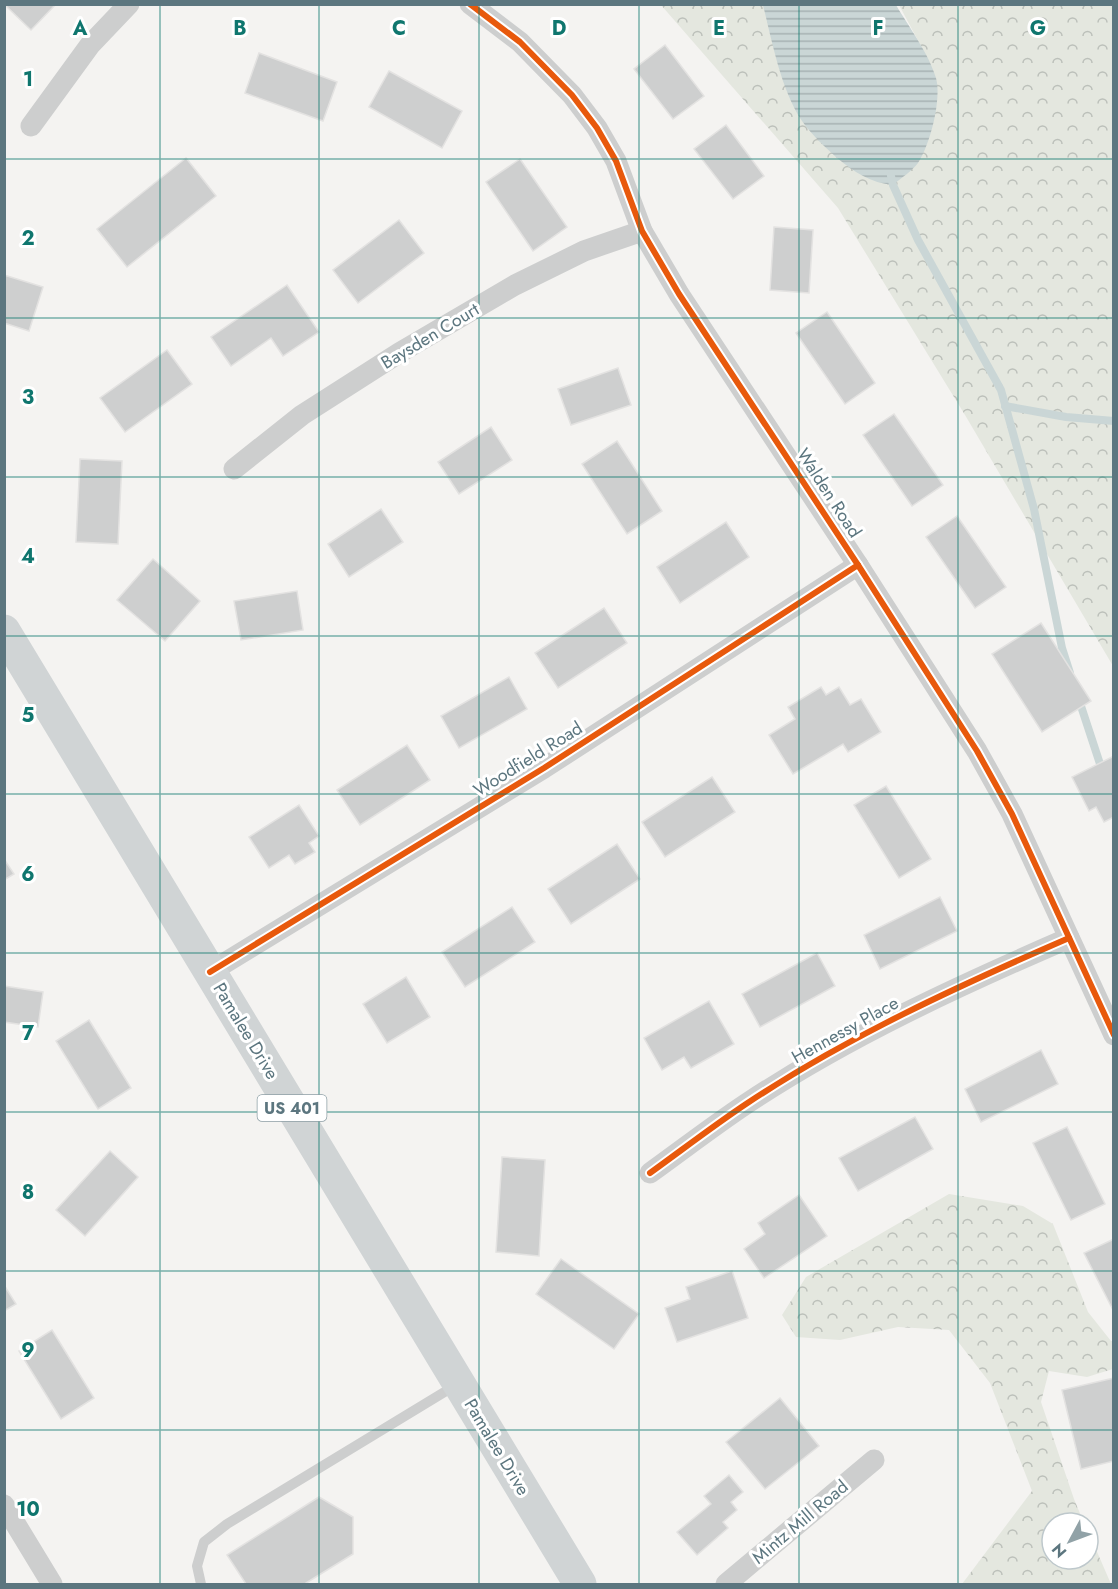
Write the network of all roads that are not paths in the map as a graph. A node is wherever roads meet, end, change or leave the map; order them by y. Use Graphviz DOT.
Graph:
graph roads {
  1 [pos="129,4"];
  2 [pos="470,4"];
  3 [pos="32,126"];
  4 [pos="642,231"];
  5 [pos="234,469"];
  6 [pos="858,565"];
  7 [pos="4,631"];
  8 [pos="1069,938"];
  9 [pos="210,972"];
  10 [pos="1113,1035"];
  11 [pos="650,1173"];
  12 [pos="459,1384"];
  13 [pos="874,1460"];
  14 [pos="4,1505"];
  15 [pos="52,1584"];
  16 [pos="201,1584"];
  17 [pos="580,1584"];
  18 [pos="726,1584"];
  1 -- 3 [label="street"];
  2 -- 4 [label="street, Walden Road"];
  4 -- 5 [label="street, Baysden Court"];
  4 -- 6 [label="street, Walden Road"];
  6 -- 8 [label="street, Walden Road"];
  6 -- 9 [label="street, Woodfield Road"];
  7 -- 9 [label="main road, Pamalee Drive / US 401"];
  8 -- 10 [label="street, Walden Road"];
  8 -- 11 [label="street, Hennessy Place"];
  9 -- 12 [label="main road, Pamalee Drive / US 401"];
  12 -- 16 [label="lane"];
  12 -- 17 [label="main road, Pamalee Drive / US 401"];
  13 -- 18 [label="street, Mintz Mill Road"];
  14 -- 15 [label="street"];
}
